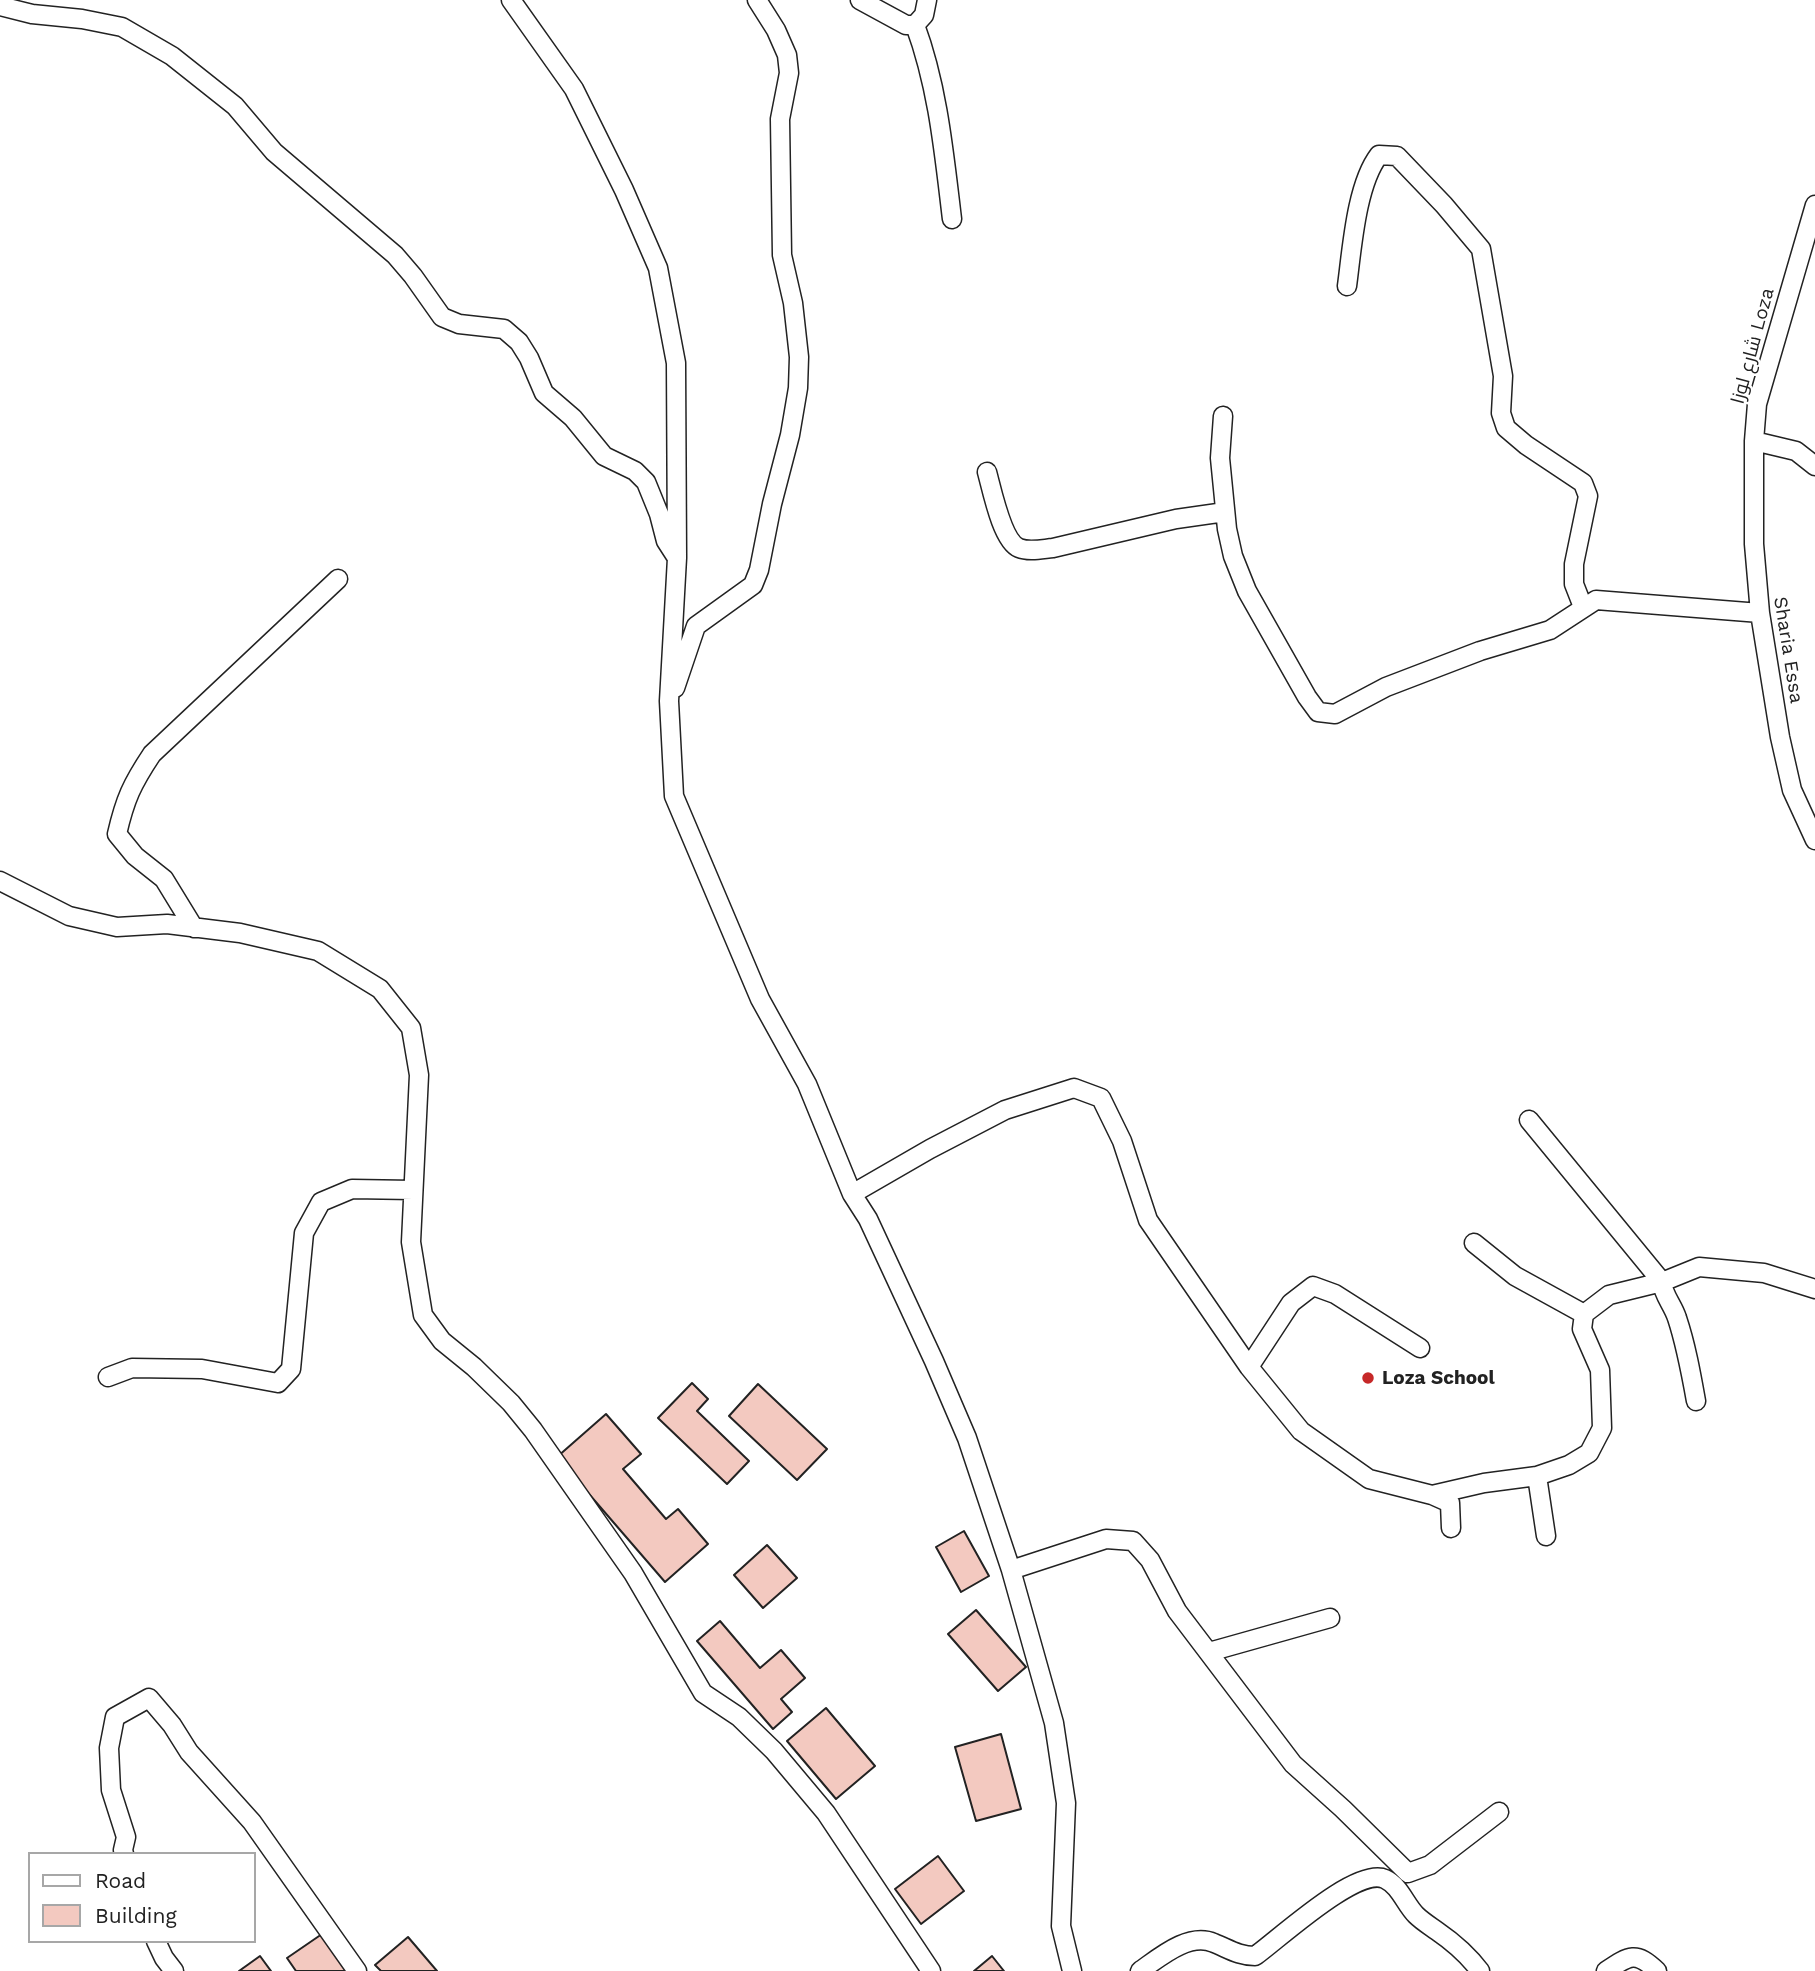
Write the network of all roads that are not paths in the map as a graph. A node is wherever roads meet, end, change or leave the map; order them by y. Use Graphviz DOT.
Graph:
graph roads {
  1 [pos="511,0"];
  2 [pos="757,0"];
  3 [pos="860,0"];
  4 [pos="928,0"];
  5 [pos="0,6"];
  6 [pos="915,25"];
  7 [pos="1815,205"];
  8 [pos="952,219"];
  9 [pos="1347,286"];
  10 [pos="1223,416"];
  11 [pos="1754,441"];
  12 [pos="1815,466"];
  13 [pos="987,472"];
  14 [pos="1225,512"];
  15 [pos="1754,544"];
  16 [pos="677,558"];
  17 [pos="338,579"];
  18 [pos="1583,607"];
  19 [pos="1760,613"];
  20 [pos="669,701"];
  21 [pos="1815,840"];
  22 [pos="0,881"];
  23 [pos="194,928"];
  24 [pos="1529,1121"];
  25 [pos="413,1190"];
  26 [pos="852,1194"];
  27 [pos="1474,1243"];
  28 [pos="1662,1282"];
  29 [pos="1815,1289"];
  30 [pos="1584,1314"];
  31 [pos="1420,1348"];
  32 [pos="1250,1367"];
  33 [pos="108,1377"];
  34 [pos="1696,1401"];
  35 [pos="1537,1476"];
  36 [pos="1432,1495"];
  37 [pos="1451,1528"];
  38 [pos="1546,1536"];
  39 [pos="1011,1570"];
  40 [pos="1331,1618"];
  41 [pos="1209,1652"];
  42 [pos="1499,1812"];
  43 [pos="124,1852"];
  44 [pos="157,1943"];
  45 [pos="174,1971"];
  46 [pos="356,1971"];
  47 [pos="931,1971"];
  48 [pos="1072,1971"];
  49 [pos="1140,1971"];
  50 [pos="1480,1971"];
  51 [pos="1606,1971"];
  52 [pos="1657,1971"];
  1 -- 16 [label="street"];
  2 -- 20 [label="street"];
  3 -- 6 [label="street"];
  4 -- 6 [label="street"];
  5 -- 16 [label="street"];
  6 -- 8 [label="street"];
  7 -- 11 [label="street, شارع لوزا Loza"];
  9 -- 18 [label="street"];
  10 -- 14 [label="street"];
  11 -- 12 [label="street"];
  11 -- 15 [label="street, شارع لوزا Loza"];
  13 -- 14 [label="street"];
  14 -- 18 [label="street"];
  15 -- 19 [label="street, Sharia Essa"];
  16 -- 20 [label="street"];
  17 -- 23 [label="street"];
  18 -- 19 [label="street"];
  19 -- 21 [label="street, Sharia Essa"];
  20 -- 26 [label="street"];
  22 -- 23 [label="street"];
  23 -- 25 [label="street"];
  24 -- 28 [label="street"];
  25 -- 33 [label="street"];
  25 -- 47 [label="street"];
  26 -- 32 [label="street"];
  26 -- 39 [label="street"];
  27 -- 30 [label="street"];
  28 -- 29 [label="street"];
  28 -- 30 [label="street"];
  28 -- 34 [label="street"];
  30 -- 35 [label="street"];
  31 -- 32 [label="street"];
  32 -- 36 [label="street"];
  35 -- 36 [label="street"];
  35 -- 38 [label="street"];
  36 -- 37 [label="street"];
  39 -- 41 [label="street"];
  39 -- 48 [label="street"];
  40 -- 41 [label="street"];
  41 -- 42 [label="street"];
  43 -- 46 [label="street"];
  44 -- 45 [label="street"];
  49 -- 50 [label="street"];
  51 -- 52 [label="street"];
}
